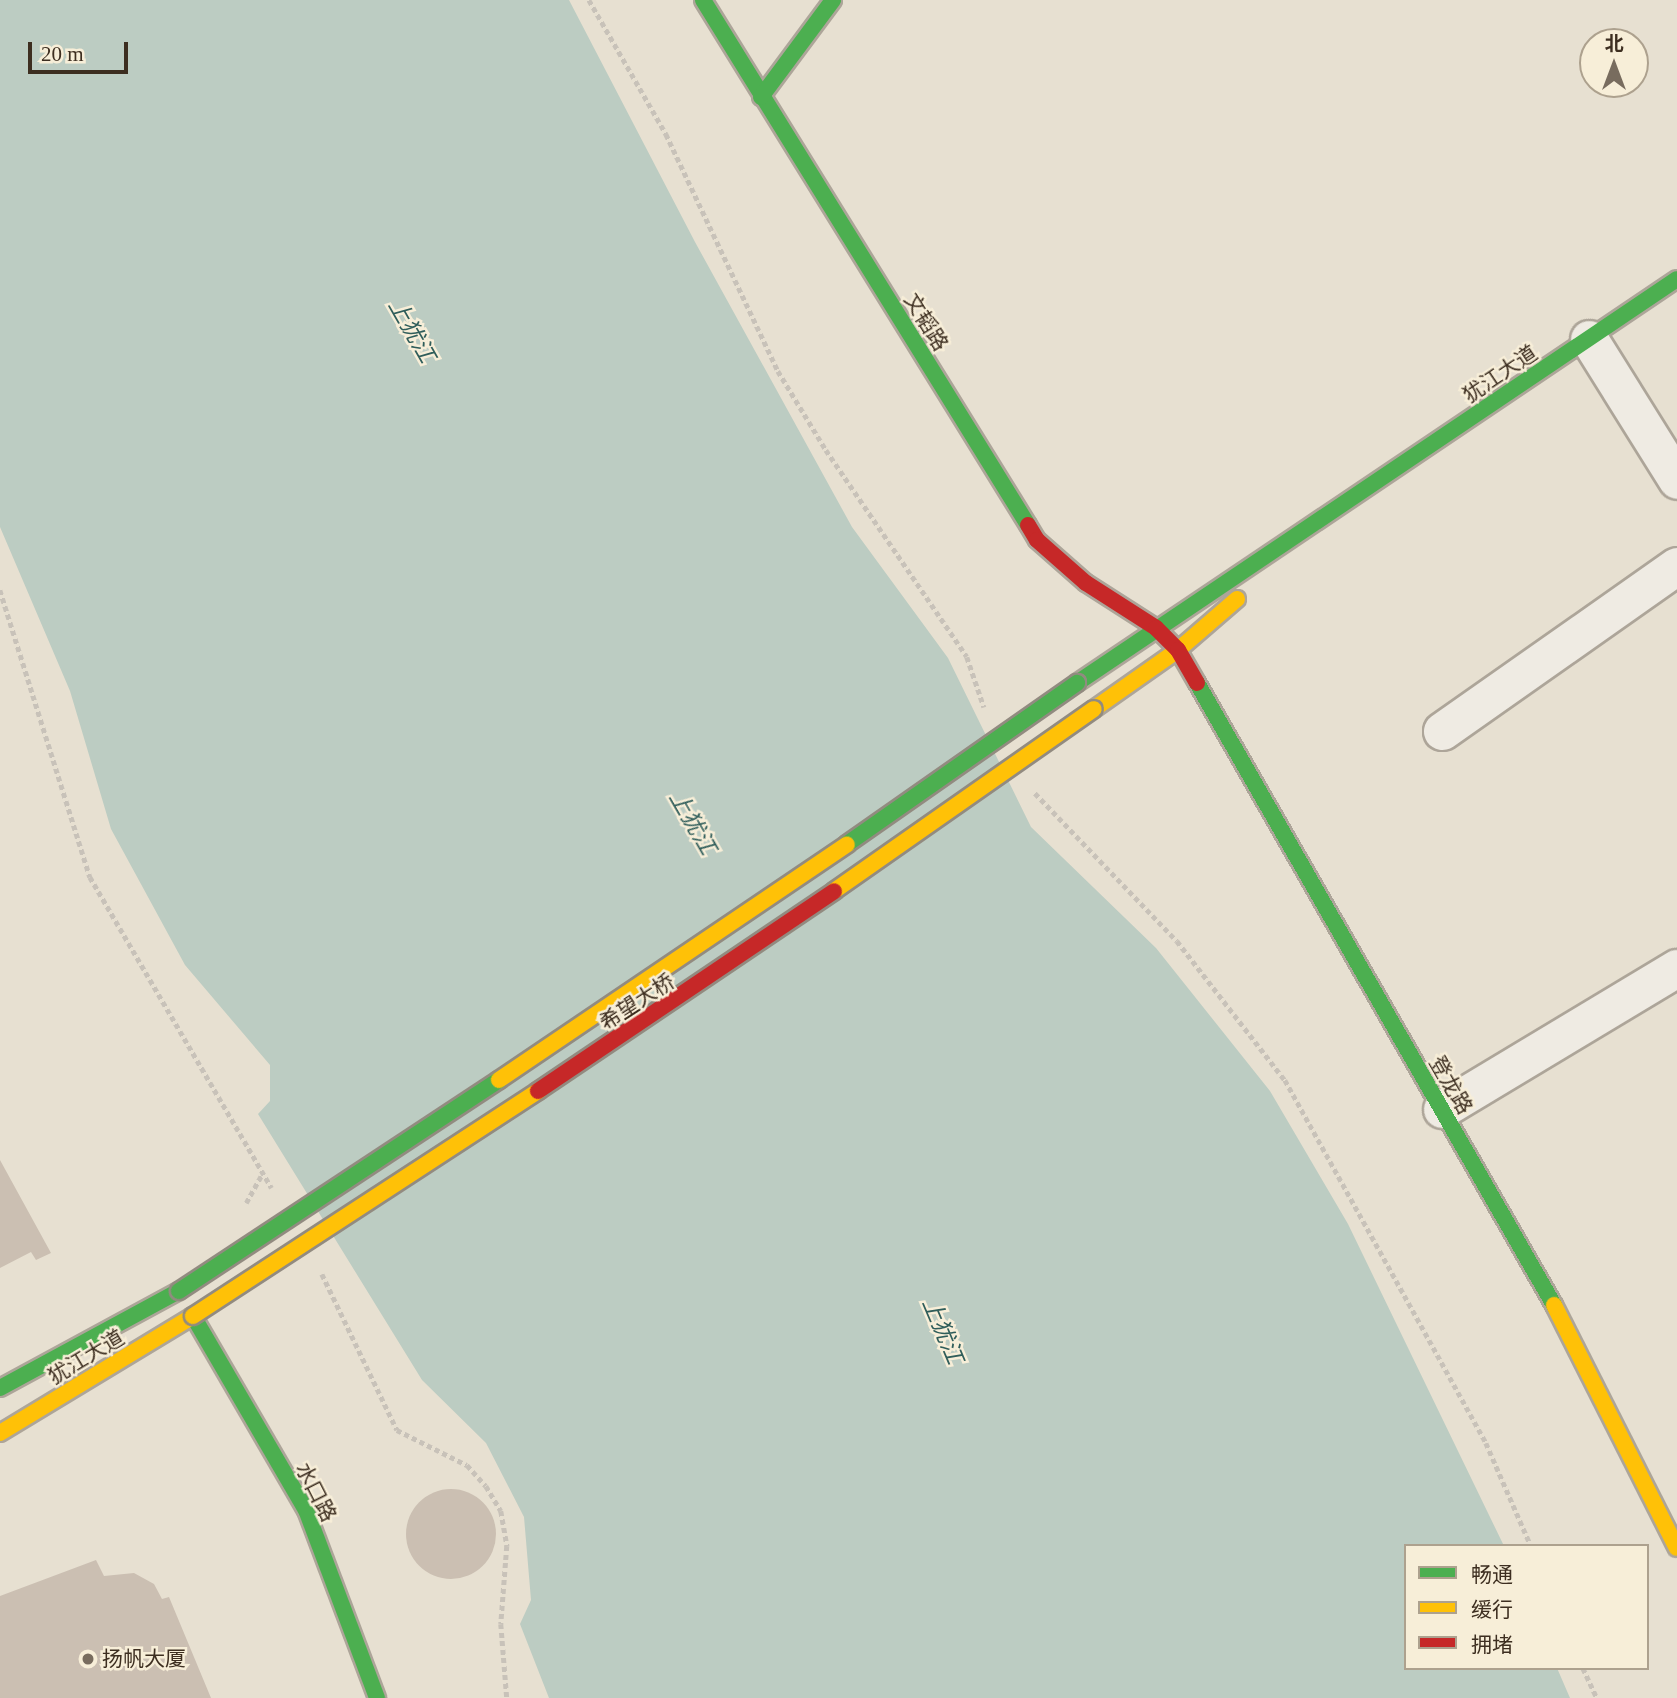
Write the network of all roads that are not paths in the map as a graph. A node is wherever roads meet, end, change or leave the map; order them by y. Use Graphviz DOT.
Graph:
graph roads {
  1 [pos="703,0"];
  2 [pos="830,2"];
  3 [pos="761,97"];
  4 [pos="1677,279"];
  5 [pos="1589,339"];
  6 [pos="1677,480"];
  7 [pos="1346,503"];
  8 [pos="1677,566"];
  9 [pos="1156,628"];
  10 [pos="1178,650"];
  11 [pos="1077,683"];
  12 [pos="1094,709"];
  13 [pos="1442,731"];
  14 [pos="1677,968"];
  15 [pos="1442,1109"];
  16 [pos="179,1291"];
  17 [pos="193,1316"];
  18 [pos="0,1388"];
  19 [pos="0,1433"];
  20 [pos="1677,1548"];
  21 [pos="377,1698"];
  1 -- 3 [label="main road, 文韬路"];
  2 -- 3 [label="main road"];
  3 -- 9 [label="main road, 文韬路"];
  4 -- 5 [label="main road, 犹江大道"];
  5 -- 6 [label="street"];
  5 -- 7 [label="main road, 犹江大道"];
  7 -- 9 [label="main road, 犹江大道"];
  7 -- 10 [label="main road, 犹江大道"];
  8 -- 13 [label="street"];
  9 -- 10 [label="main road, 文韬路"];
  9 -- 11 [label="main road, 犹江大道"];
  10 -- 12 [label="main road, 犹江大道"];
  10 -- 15 [label="main road, 登龙路"];
  11 -- 16 [label="main road, 希望大桥, bridge"];
  12 -- 17 [label="main road, 希望大桥, bridge"];
  14 -- 15 [label="street"];
  15 -- 20 [label="main road, 登龙路"];
  16 -- 18 [label="main road, 犹江大道"];
  17 -- 19 [label="main road, 犹江大道"];
  17 -- 21 [label="main road, 水口路"];
}
